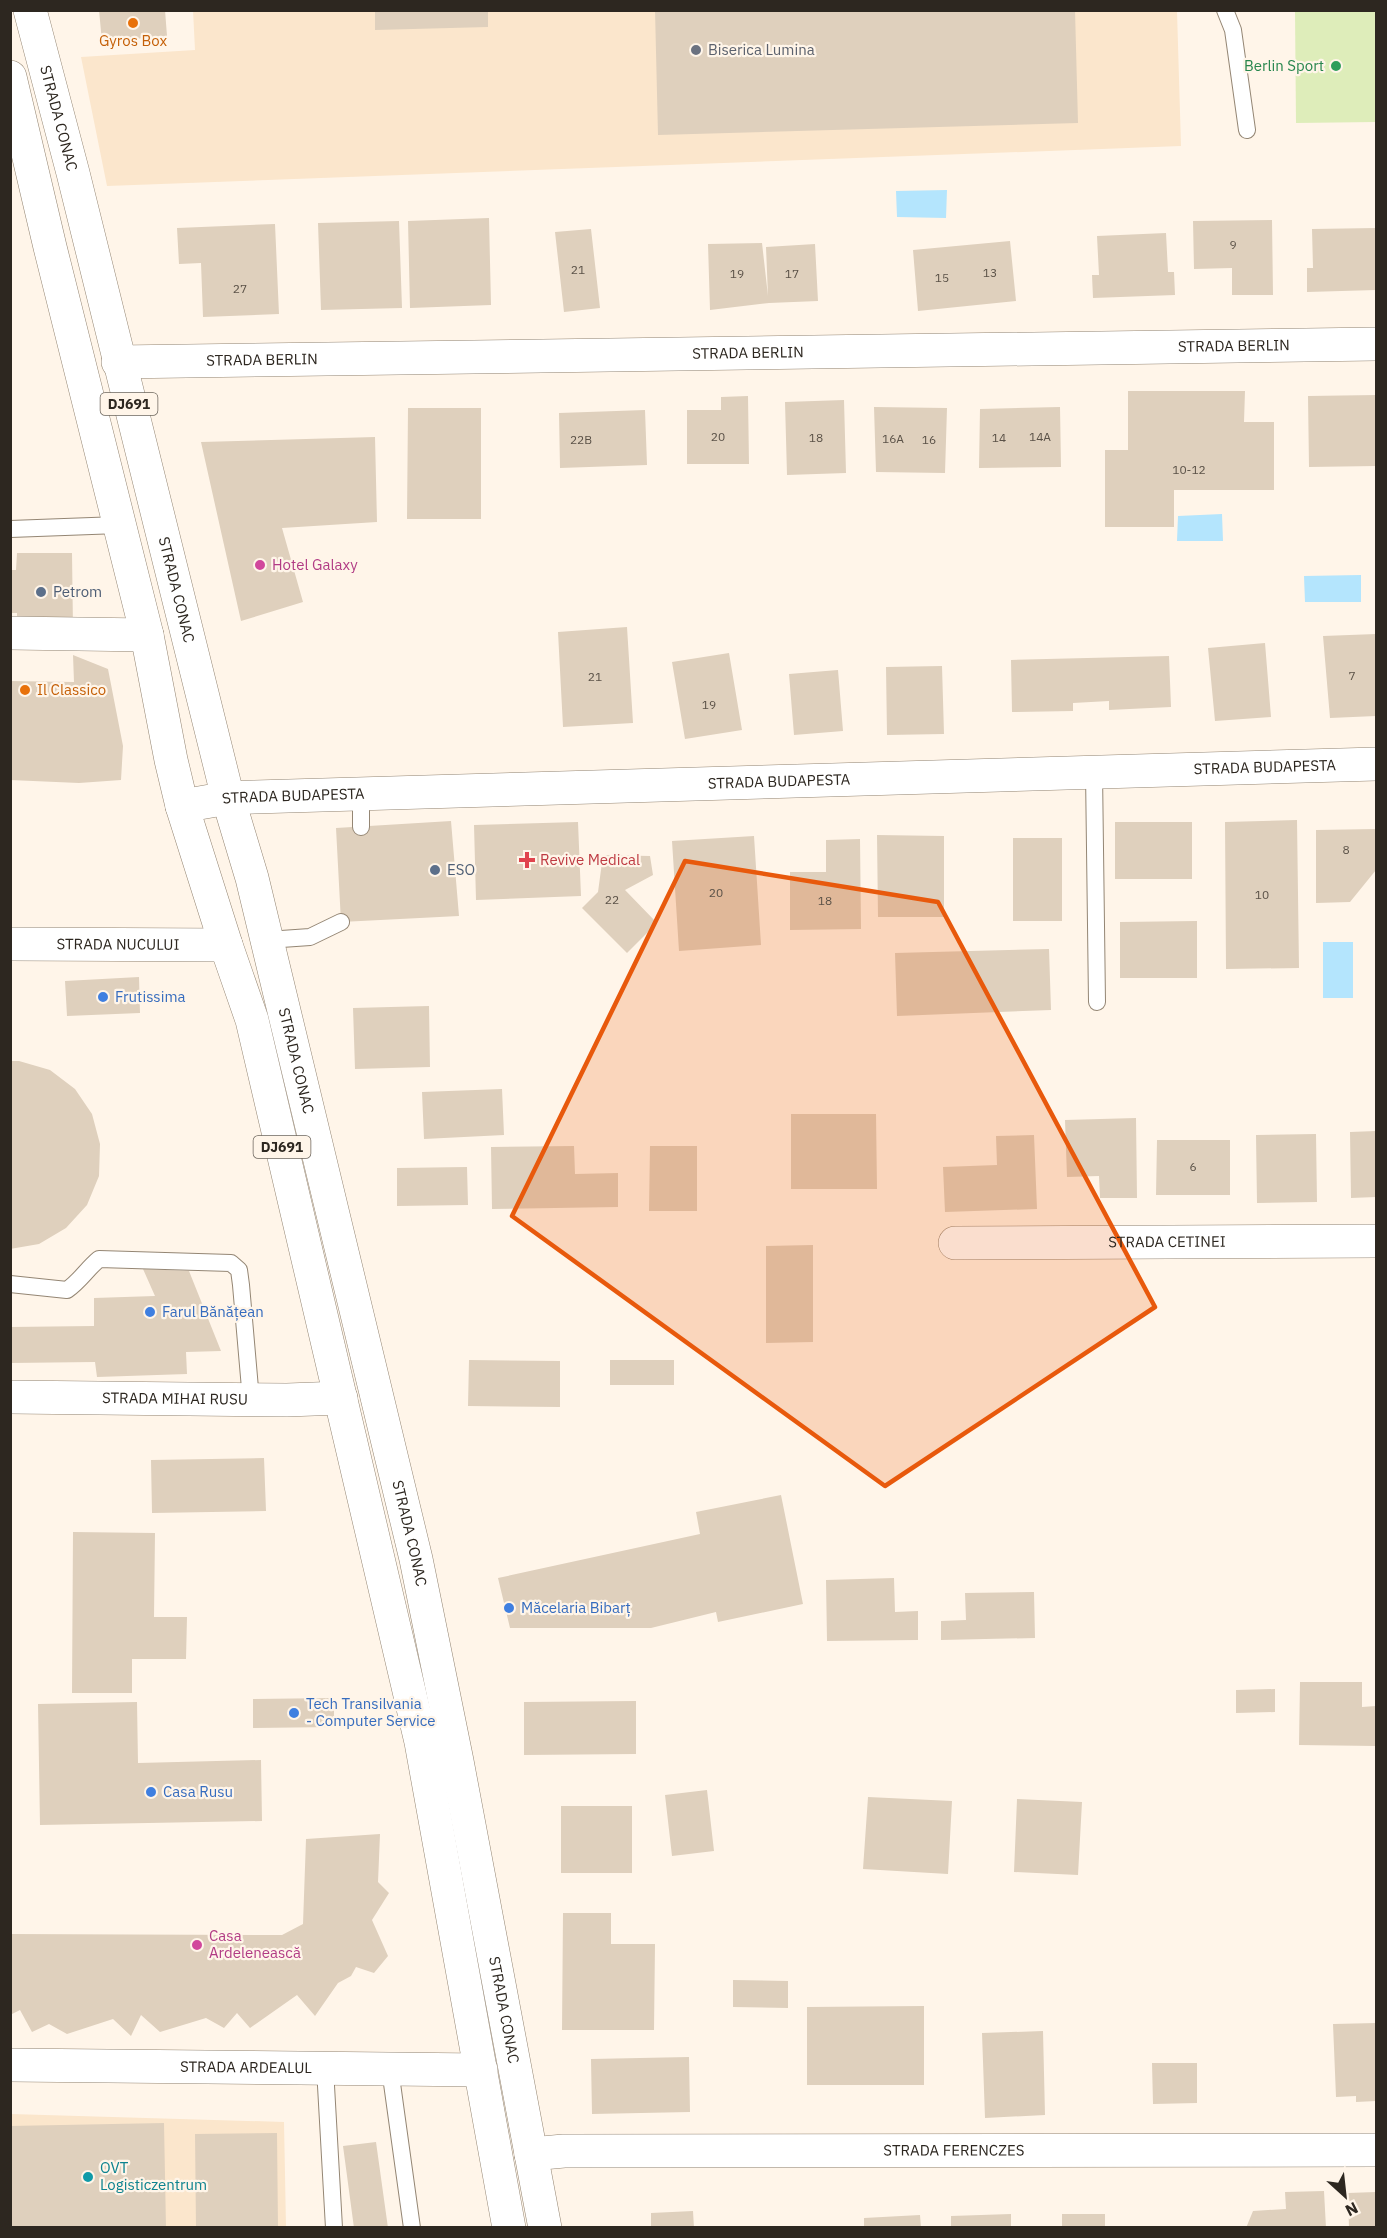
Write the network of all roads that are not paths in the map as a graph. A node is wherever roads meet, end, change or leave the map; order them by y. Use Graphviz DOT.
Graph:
graph roads {
  1 [pos="30,10"];
  2 [pos="1225,10"];
  3 [pos="10,77"];
  4 [pos="1247,130"];
  5 [pos="1377,344"];
  6 [pos="118,362"];
  7 [pos="119,525"];
  8 [pos="10,529"];
  9 [pos="10,633"];
  10 [pos="147,635"];
  11 [pos="1377,764"];
  12 [pos="1094,772"];
  13 [pos="362,794"];
  14 [pos="228,798"];
  15 [pos="182,806"];
  16 [pos="361,827"];
  17 [pos="341,922"];
  18 [pos="267,940"];
  19 [pos="10,944"];
  20 [pos="226,945"];
  21 [pos="1097,1002"];
  22 [pos="1377,1241"];
  23 [pos="955,1243"];
  24 [pos="10,1284"];
  25 [pos="10,1397"];
  26 [pos="341,1398"];
  27 [pos="251,1400"];
  28 [pos="10,2065"];
  29 [pos="325,2068"];
  30 [pos="390,2069"];
  31 [pos="481,2070"];
  32 [pos="1377,2150"];
  33 [pos="531,2154"];
  34 [pos="334,2228"];
  35 [pos="412,2228"];
  36 [pos="509,2228"];
  37 [pos="545,2228"];
  1 -- 6 [label="street, STRADA CONAC / DJ691"];
  2 -- 4 [label="lane"];
  3 -- 7 [label="street, DJ691"];
  5 -- 6 [label="street, STRADA BERLIN"];
  6 -- 14 [label="street, STRADA CONAC / DJ691"];
  7 -- 8 [label="lane"];
  7 -- 10 [label="street, DJ691"];
  9 -- 10 [label="street"];
  10 -- 15 [label="street, DJ691"];
  11 -- 12 [label="street, STRADA BUDAPESTA"];
  12 -- 13 [label="street, STRADA BUDAPESTA"];
  12 -- 21 [label="lane"];
  13 -- 14 [label="street, STRADA BUDAPESTA"];
  13 -- 16 [label="lane"];
  14 -- 15 [label="street, STRADA BUDAPESTA"];
  14 -- 18 [label="street, STRADA CONAC / DJ691"];
  15 -- 20 [label="street, DJ691"];
  17 -- 18 [label="lane"];
  18 -- 33 [label="street, STRADA CONAC / DJ691"];
  19 -- 20 [label="street, STRADA NUCULUI"];
  20 -- 26 [label="street, DJ691"];
  22 -- 23 [label="street, STRADA CETINEI"];
  24 -- 27 [label="lane"];
  25 -- 27 [label="street, STRADA MIHAI RUSU"];
  26 -- 27 [label="street, STRADA MIHAI RUSU"];
  26 -- 31 [label="street, DJ691"];
  28 -- 29 [label="street, STRADA ARDEALUL"];
  29 -- 30 [label="street, STRADA ARDEALUL"];
  29 -- 34 [label="lane"];
  30 -- 31 [label="street, STRADA ARDEALUL"];
  30 -- 35 [label="lane"];
  31 -- 36 [label="street, DJ691"];
  32 -- 33 [label="street, STRADA FERENCZES"];
  33 -- 37 [label="street, STRADA CONAC / DJ691"];
}
